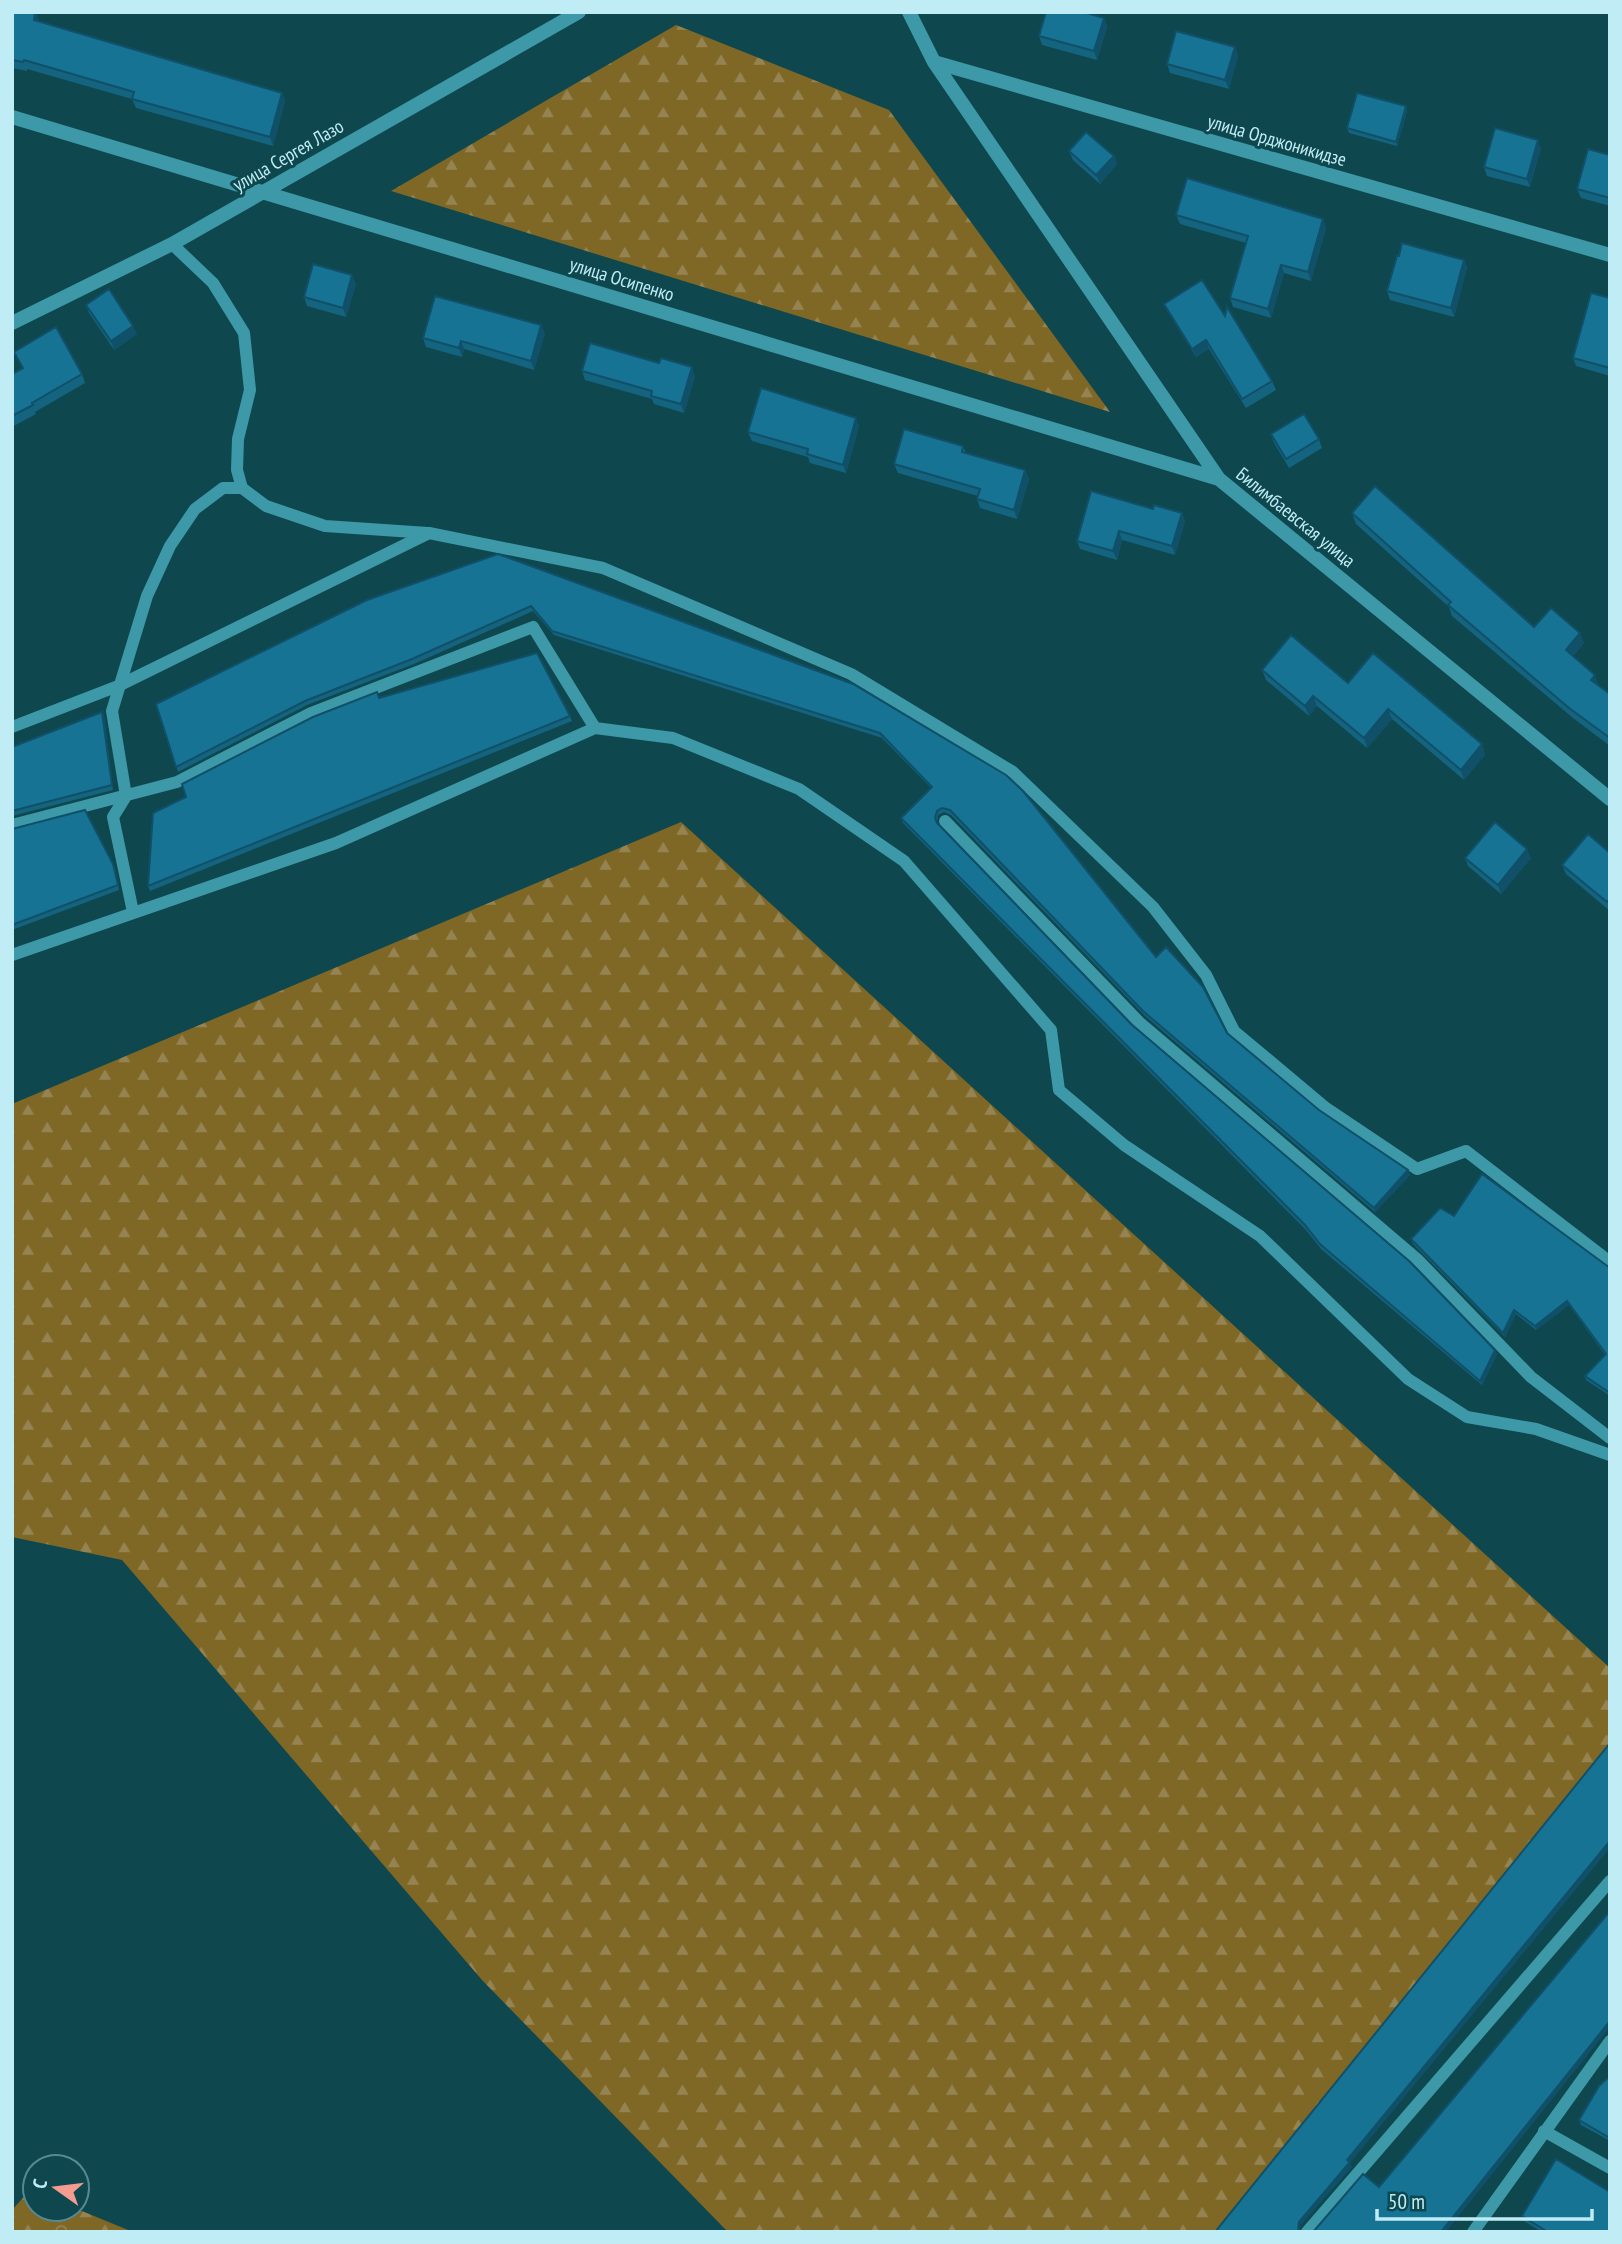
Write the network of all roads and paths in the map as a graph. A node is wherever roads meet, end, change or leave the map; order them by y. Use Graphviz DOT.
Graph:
graph roads {
  1 [pos="579,12"];
  2 [pos="909,12"];
  3 [pos="934,62"];
  4 [pos="12,117"];
  5 [pos="264,191"];
  6 [pos="172,244"];
  7 [pos="1610,255"];
  8 [pos="12,323"];
  9 [pos="1219,479"];
  10 [pos="242,488"];
  11 [pos="429,533"];
  12 [pos="118,686"];
  13 [pos="12,727"];
  14 [pos="595,728"];
  15 [pos="127,796"];
  16 [pos="1610,799"];
  17 [pos="945,821"];
  18 [pos="12,825"];
  19 [pos="133,912"];
  20 [pos="12,955"];
  21 [pos="1610,1262"];
  22 [pos="1610,1438"];
  23 [pos="1610,1455"];
  24 [pos="1610,1881"];
  25 [pos="1608,2045"];
  26 [pos="1545,2131"];
  27 [pos="1610,2168"];
  28 [pos="1477,2230"];
  29 [pos="1307,2232"];
  1 -- 5 [label="street, улица Сергея Лазо"];
  2 -- 3 [label="street, Билимбаевская улица"];
  3 -- 7 [label="street, улица Орджоникидзе"];
  3 -- 9 [label="street, Билимбаевская улица"];
  4 -- 5 [label="street, улица Осипенко"];
  5 -- 6 [label="street, улица Сергея Лазо"];
  5 -- 9 [label="street, улица Осипенко"];
  6 -- 8 [label="street, улица Сергея Лазо"];
  6 -- 10 [label="lane"];
  9 -- 16 [label="street, Билимбаевская улица"];
  10 -- 11 [label="lane"];
  10 -- 12 [label="lane"];
  11 -- 12 [label="lane"];
  11 -- 21 [label="lane"];
  12 -- 13 [label="lane"];
  12 -- 15 [label="lane"];
  14 -- 15 [label="lane"];
  14 -- 19 [label="lane"];
  14 -- 23 [label="lane"];
  15 -- 18 [label="lane"];
  15 -- 19 [label="lane"];
  17 -- 22 [label="lane"];
  19 -- 20 [label="lane"];
  24 -- 29 [label="lane"];
  25 -- 26 [label="lane"];
  26 -- 27 [label="lane"];
  26 -- 28 [label="lane"];
}
